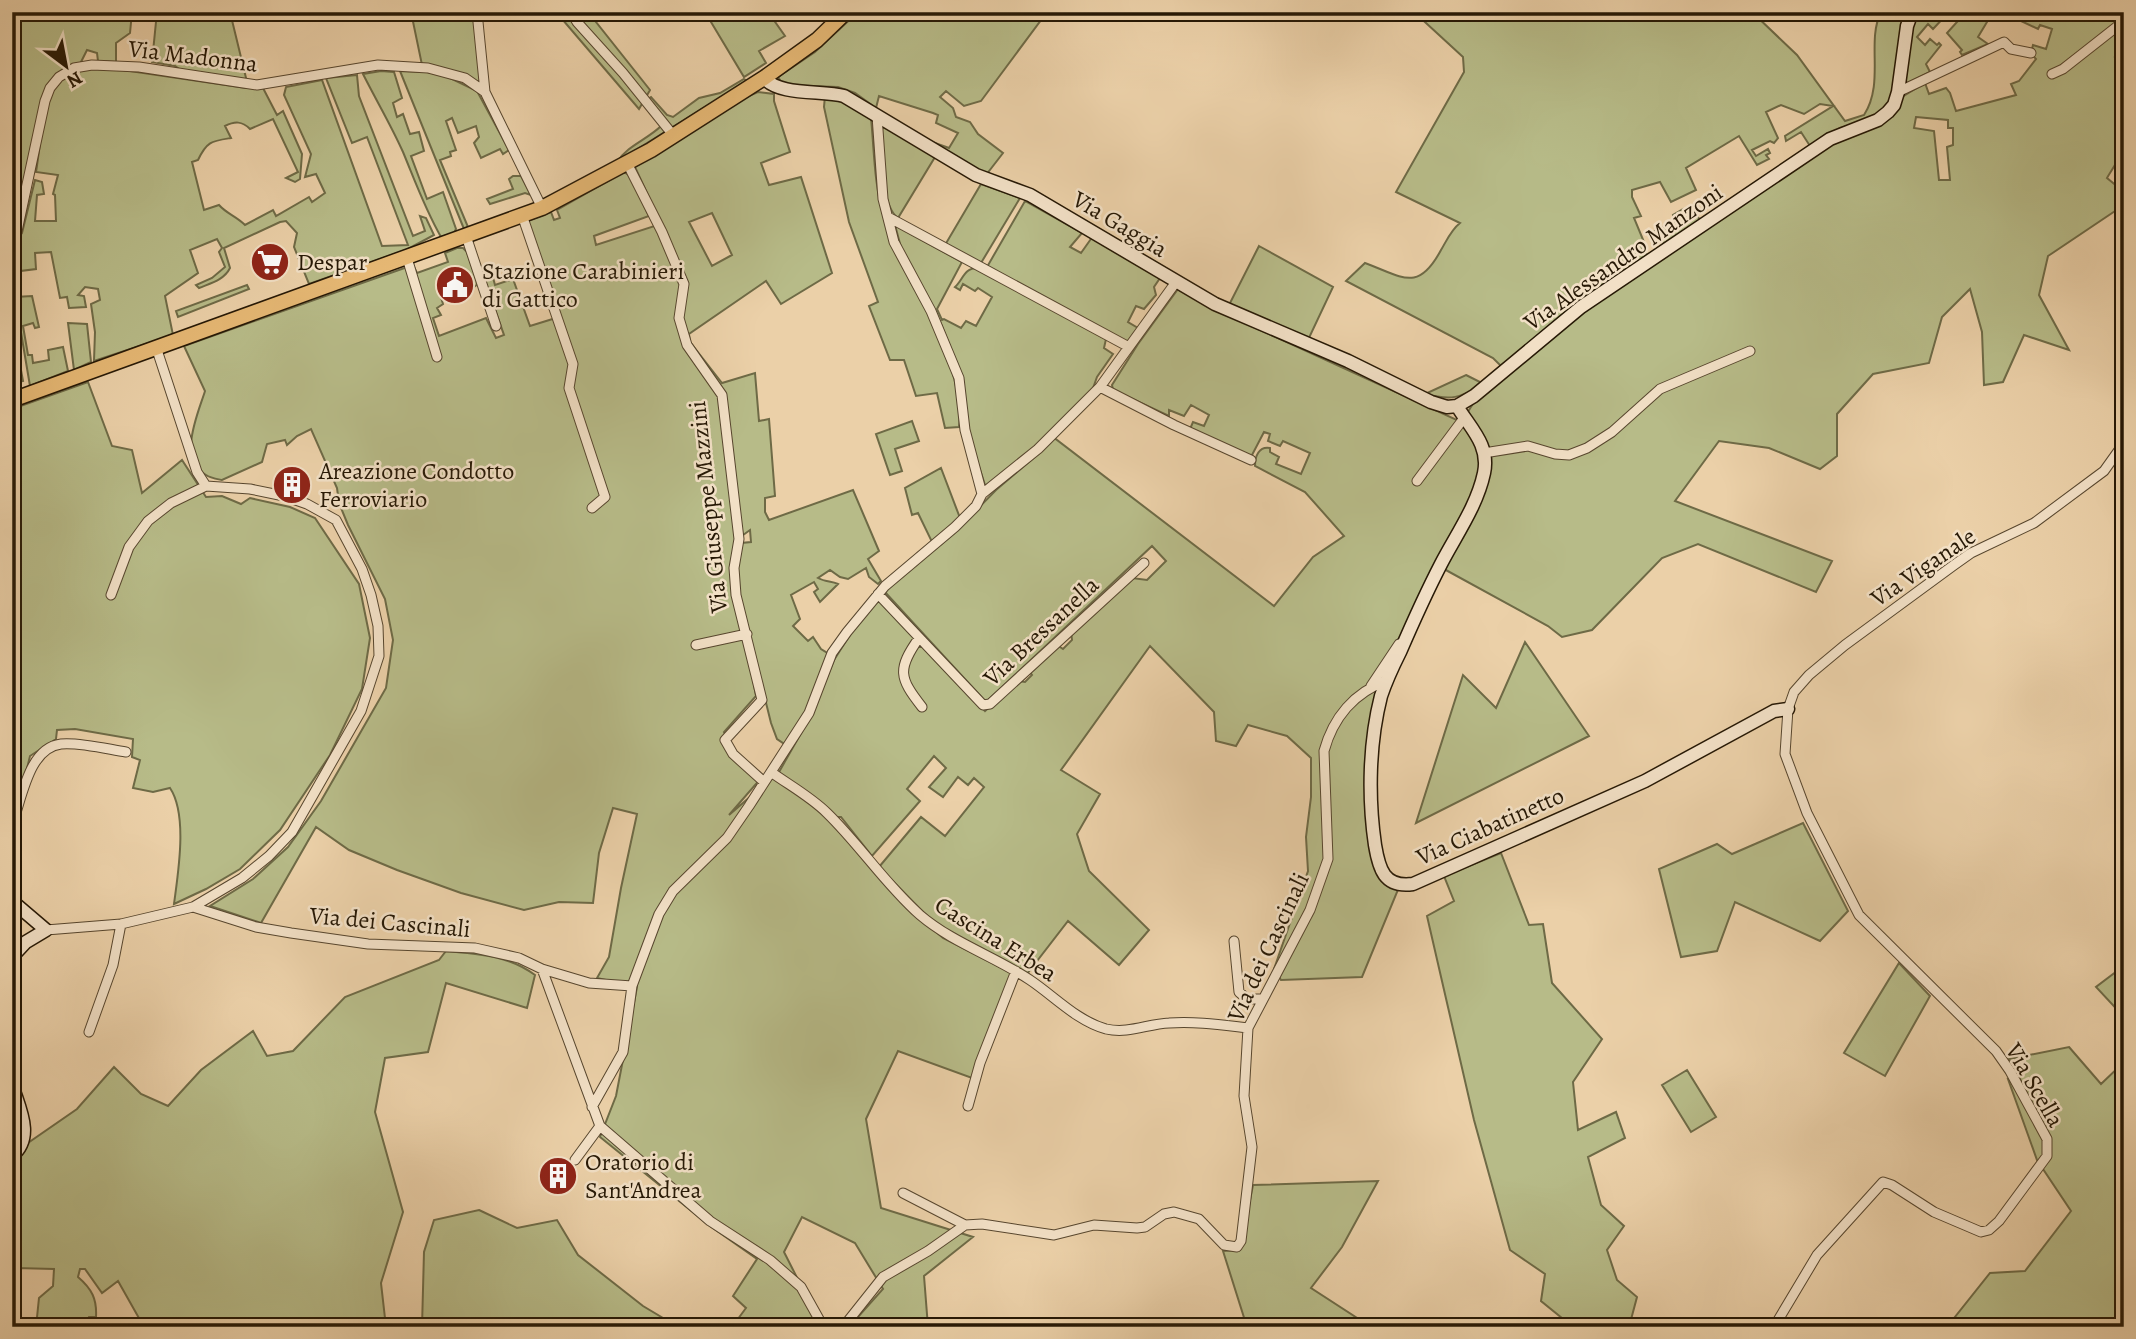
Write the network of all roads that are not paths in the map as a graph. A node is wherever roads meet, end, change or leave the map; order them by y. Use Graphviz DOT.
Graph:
graph roads {
  1 [pos="478,12"];
  2 [pos="571,12"];
  3 [pos="846,12"];
  4 [pos="1912,12"];
  5 [pos="2124,21"];
  6 [pos="2031,53"];
  7 [pos="2052,74"];
  8 [pos="764,78"];
  9 [pos="485,92"];
  10 [pos="1898,92"];
  11 [pos="877,116"];
  12 [pos="673,135"];
  13 [pos="627,163"];
  14 [pos="542,208"];
  15 [pos="522,215"];
  16 [pos="888,217"];
  17 [pos="466,236"];
  18 [pos="12,239"];
  19 [pos="407,258"];
  20 [pos="1177,282"];
  21 [pos="496,326"];
  22 [pos="156,347"];
  23 [pos="1129,347"];
  24 [pos="1750,351"];
  25 [pos="438,357"];
  26 [pos="1100,387"];
  27 [pos="12,400"];
  28 [pos="1457,406"];
  29 [pos="1464,418"];
  30 [pos="2124,443"];
  31 [pos="1484,453"];
  32 [pos="1251,460"];
  33 [pos="1417,481"];
  34 [pos="206,486"];
  35 [pos="982,494"];
  36 [pos="587,509"];
  37 [pos="1144,563"];
  38 [pos="878,593"];
  39 [pos="111,595"];
  40 [pos="1413,622"];
  41 [pos="747,634"];
  42 [pos="919,638"];
  43 [pos="696,645"];
  44 [pos="1387,681"];
  45 [pos="1371,686"];
  46 [pos="922,707"];
  47 [pos="1788,709"];
  48 [pos="126,752"];
  49 [pos="771,772"];
  50 [pos="764,782"];
  51 [pos="12,824"];
  52 [pos="12,901"];
  53 [pos="193,907"];
  54 [pos="121,923"];
  55 [pos="46,930"];
  56 [pos="1234,941"];
  57 [pos="12,957"];
  58 [pos="542,969"];
  59 [pos="1016,971"];
  60 [pos="632,986"];
  61 [pos="1262,999"];
  62 [pos="1248,1028"];
  63 [pos="89,1032"];
  64 [pos="12,1085"];
  65 [pos="968,1106"];
  66 [pos="592,1107"];
  67 [pos="600,1126"];
  68 [pos="12,1156"];
  69 [pos="575,1160"];
  70 [pos="903,1193"];
  71 [pos="965,1225"];
  72 [pos="834,1327"];
  73 [pos="841,1327"];
  74 [pos="1774,1327"];
  1 -- 9 [label="street"];
  2 -- 12 [label="street"];
  3 -- 8 [label="main road"];
  4 -- 10 [label="street, Via Alessandro Manzoni"];
  5 -- 7 [label="street"];
  6 -- 10 [label="street"];
  8 -- 11 [label="street, Via Gaggia"];
  8 -- 12 [label="main road"];
  9 -- 14 [label="street"];
  9 -- 18 [label="street, Via Madonna"];
  10 -- 28 [label="street, Via Alessandro Manzoni"];
  11 -- 16 [label="street"];
  11 -- 20 [label="street, Via Gaggia"];
  12 -- 13 [label="main road"];
  13 -- 14 [label="main road"];
  13 -- 41 [label="street, Via Giuseppe Mazzini"];
  14 -- 15 [label="main road"];
  15 -- 17 [label="main road"];
  15 -- 36 [label="street"];
  16 -- 23 [label="street"];
  16 -- 35 [label="street"];
  17 -- 19 [label="main road"];
  17 -- 21 [label="street"];
  19 -- 22 [label="main road"];
  19 -- 25 [label="street"];
  20 -- 23 [label="street"];
  20 -- 28 [label="street, Via Gaggia"];
  22 -- 27 [label="main road"];
  22 -- 34 [label="street"];
  23 -- 26 [label="street"];
  24 -- 31 [label="street"];
  26 -- 32 [label="street"];
  26 -- 35 [label="street"];
  28 -- 29 [label="street"];
  29 -- 31 [label="street"];
  29 -- 33 [label="street"];
  30 -- 47 [label="street, Via Viganale"];
  31 -- 40 [label="street, Via Ciabatinetto"];
  34 -- 39 [label="street"];
  34 -- 53 [label="street"];
  35 -- 38 [label="street"];
  37 -- 42 [label="street, Via Bressanella"];
  38 -- 42 [label="street, Via Bressanella"];
  38 -- 49 [label="street"];
  40 -- 44 [label="street, Via Ciabatinetto"];
  40 -- 45 [label="street, Via dei Cascinali"];
  41 -- 43 [label="street"];
  41 -- 50 [label="street, Via Giuseppe Mazzini"];
  42 -- 46 [label="street"];
  44 -- 45 [label="street, Via dei Cascinali"];
  44 -- 47 [label="street, Via Ciabatinetto"];
  45 -- 61 [label="street, Via dei Cascinali"];
  47 -- 74 [label="street, Via Scella"];
  48 -- 51 [label="street"];
  49 -- 50 [label="street"];
  49 -- 59 [label="street, Cascina Erbea"];
  50 -- 60 [label="street"];
  52 -- 55 [label="street"];
  53 -- 54 [label="street"];
  53 -- 58 [label="street, Via dei Cascinali"];
  54 -- 55 [label="street"];
  54 -- 63 [label="street"];
  55 -- 57 [label="street"];
  56 -- 61 [label="street"];
  58 -- 60 [label="street, Via dei Cascinali"];
  58 -- 66 [label="street"];
  59 -- 62 [label="street, Cascina Erbea"];
  59 -- 65 [label="street"];
  60 -- 66 [label="street"];
  61 -- 62 [label="street, Via dei Cascinali"];
  62 -- 71 [label="street, Via dei Cascinali"];
  64 -- 68 [label="street"];
  66 -- 67 [label="street"];
  67 -- 69 [label="street"];
  67 -- 72 [label="street"];
  70 -- 71 [label="street"];
  71 -- 73 [label="street"];
}
